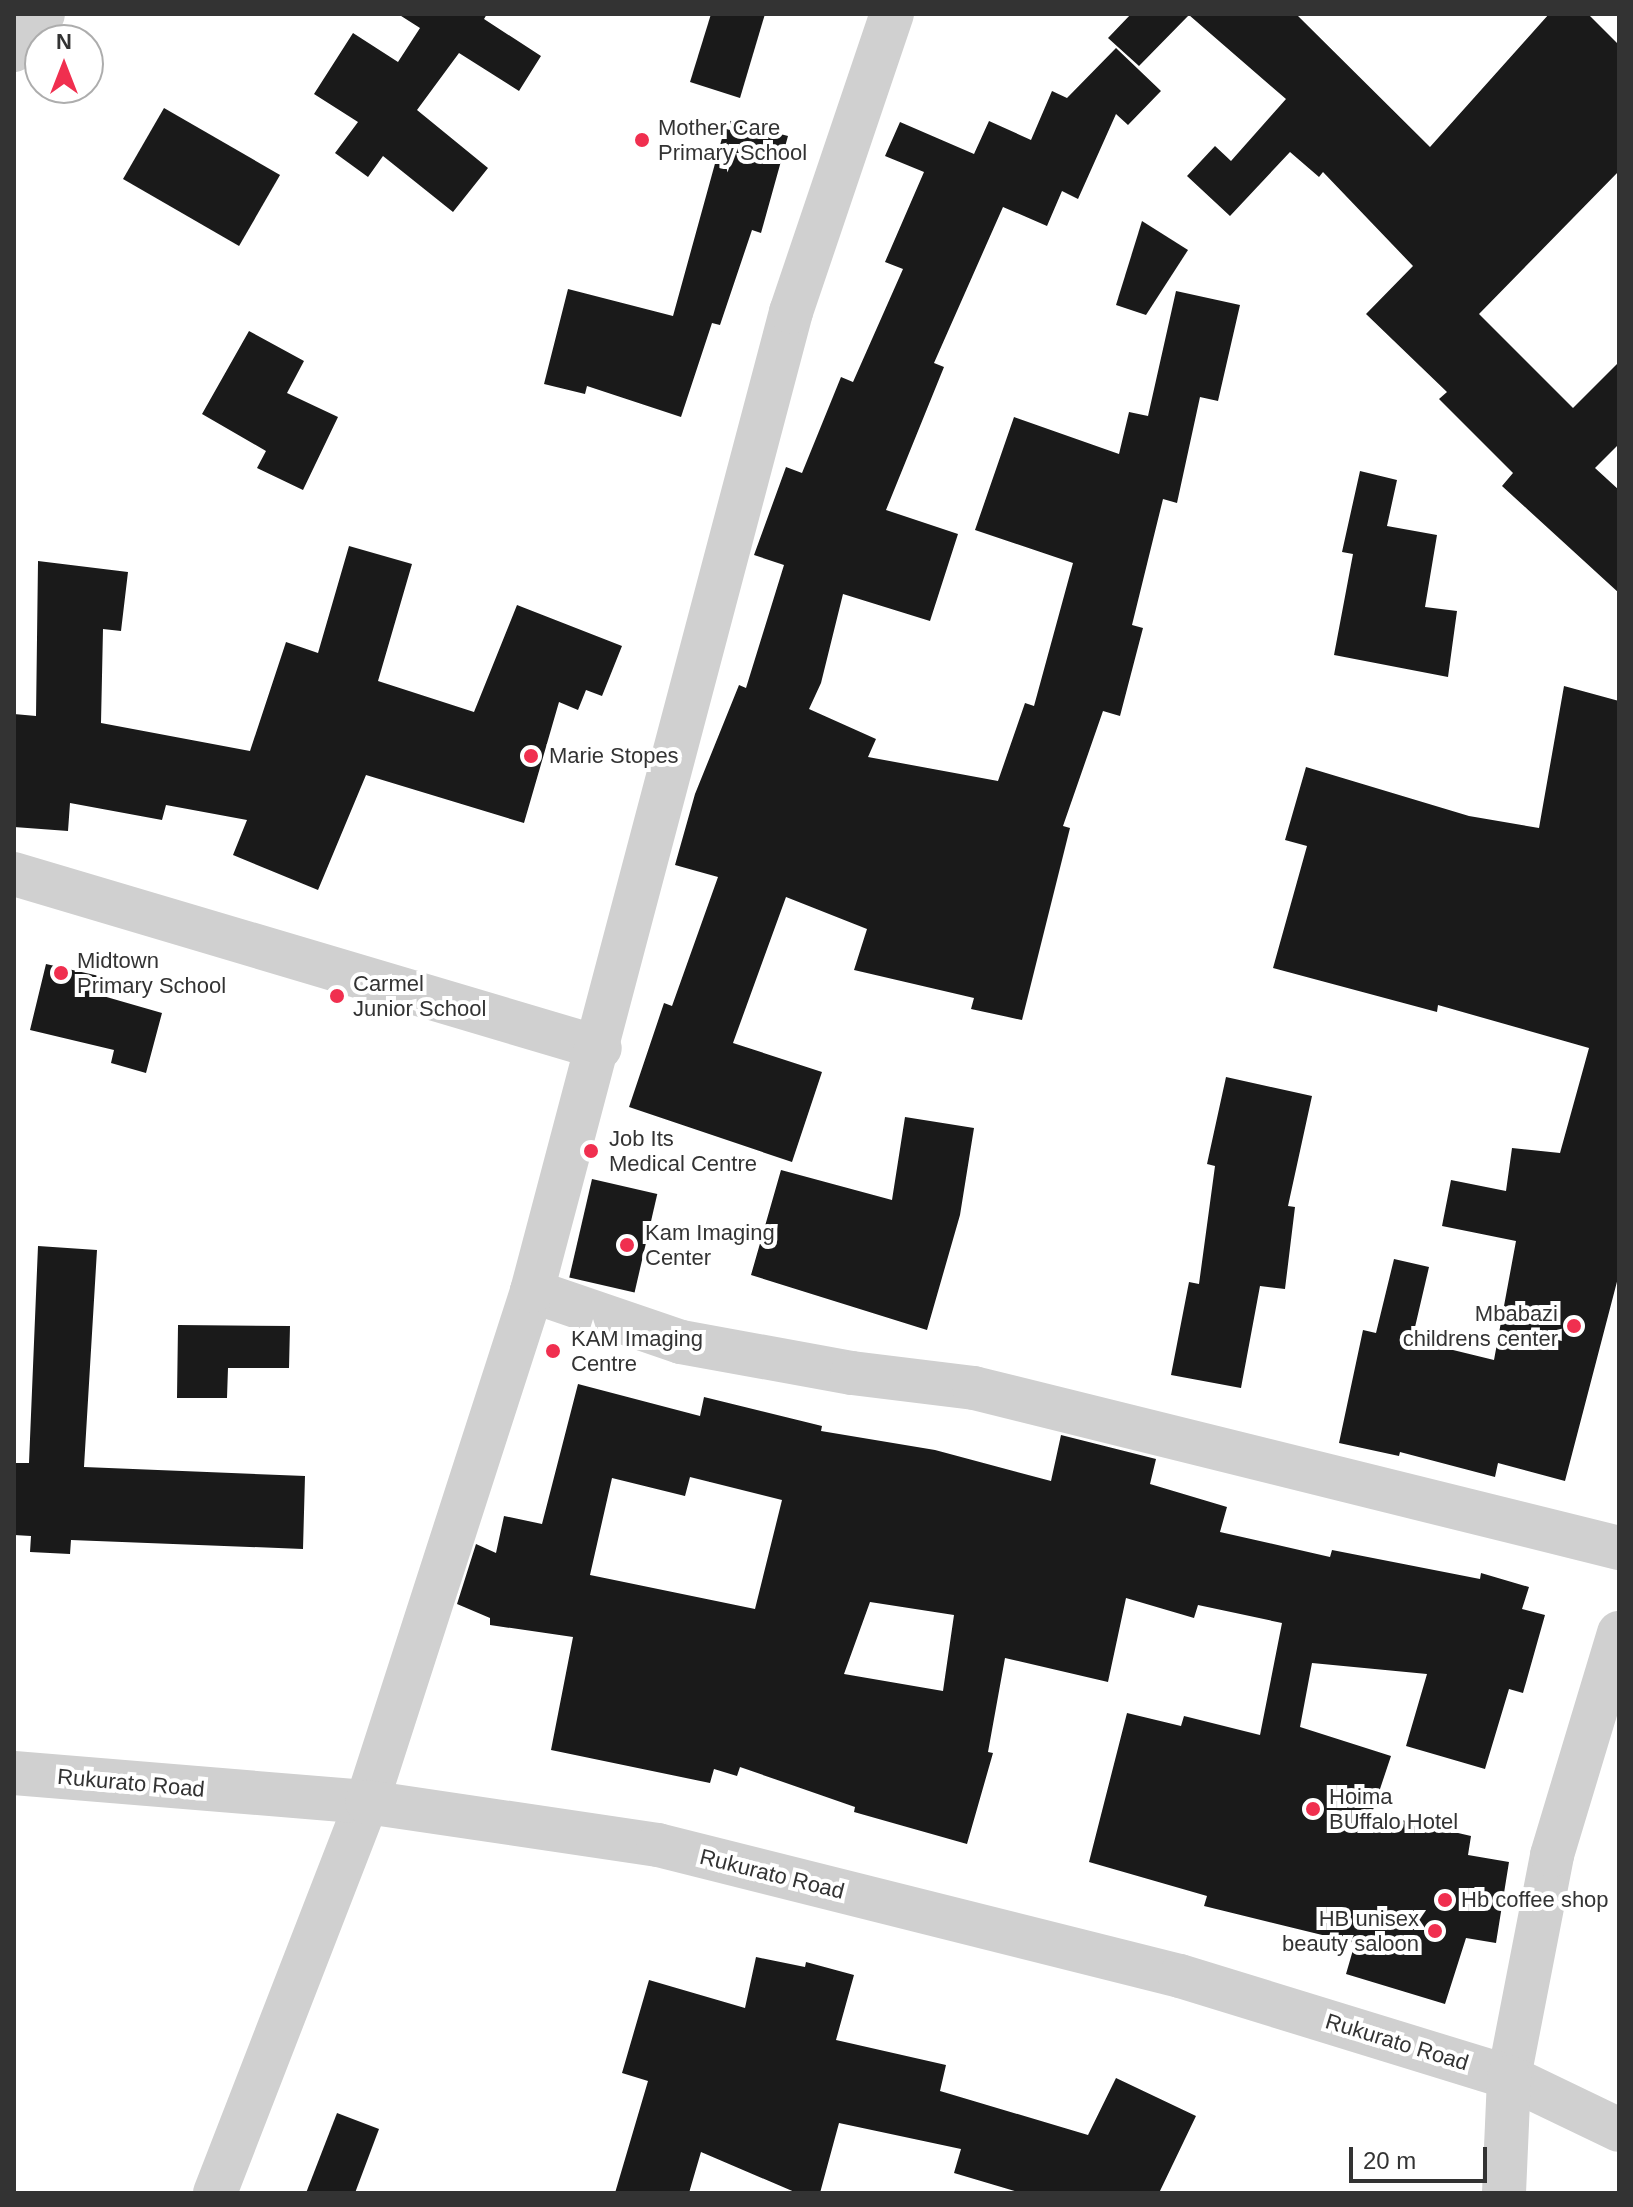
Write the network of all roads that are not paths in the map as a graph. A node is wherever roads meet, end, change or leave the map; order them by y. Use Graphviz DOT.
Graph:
graph roads {
  1 [pos="43,14"];
  2 [pos="892,14"];
  3 [pos="14,50"];
  4 [pos="14,874"];
  5 [pos="600,1048"];
  6 [pos="532,1291"];
  7 [pos="1619,1548"];
  8 [pos="1619,1633"];
  9 [pos="14,1773"];
  10 [pos="367,1802"];
  11 [pos="1509,2077"];
  12 [pos="1619,2130"];
  13 [pos="215,2193"];
  14 [pos="1504,2193"];
  1 -- 3 [label="street"];
  2 -- 5 [label="street"];
  4 -- 5 [label="street"];
  5 -- 6 [label="street"];
  6 -- 7 [label="street"];
  6 -- 10 [label="street"];
  8 -- 11 [label="street"];
  9 -- 10 [label="street, Rukurato Road"];
  10 -- 11 [label="street, Rukurato Road"];
  10 -- 13 [label="street"];
  11 -- 12 [label="street, Rukurato Road"];
  11 -- 14 [label="street"];
}
